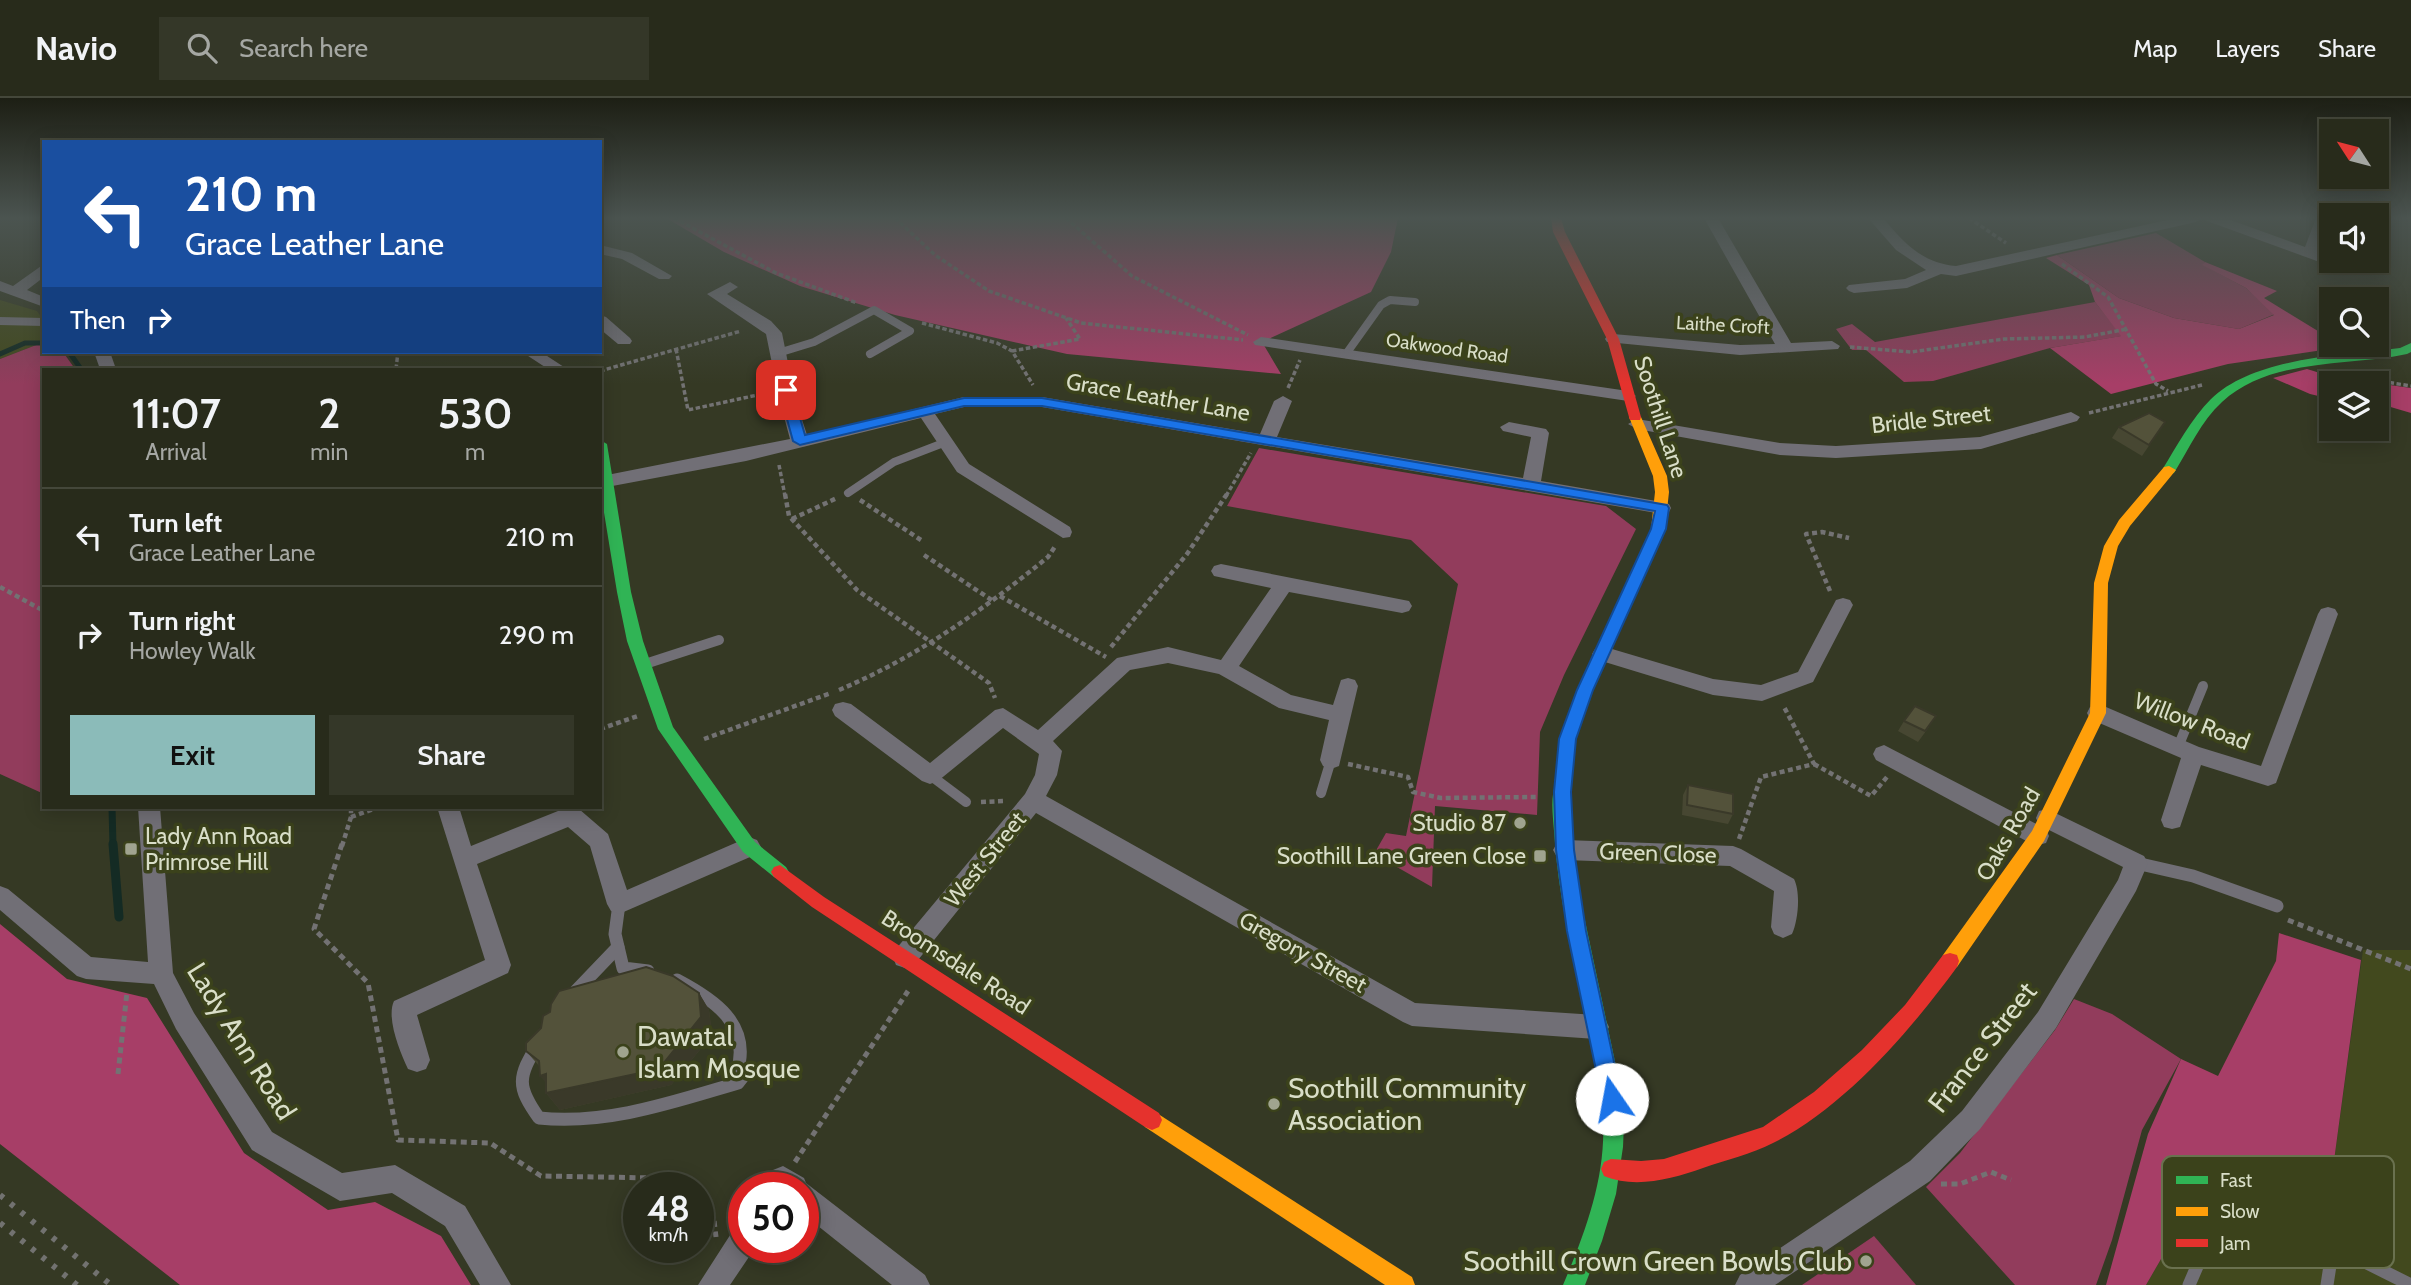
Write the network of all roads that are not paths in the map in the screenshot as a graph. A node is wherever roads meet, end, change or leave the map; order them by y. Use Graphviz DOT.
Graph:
graph roads {
  1 [pos="38,273"];
  2 [pos="661,273"];
  3 [pos="1580,273"];
  4 [pos="1743,273"];
  5 [pos="1931,273"];
  6 [pos="664,275"];
  7 [pos="0,286"];
  8 [pos="730,287"];
  9 [pos="1854,288"];
  10 [pos="16,291"];
  11 [pos="42,301"];
  12 [pos="1415,302"];
  13 [pos="0,321"];
  14 [pos="42,322"];
  15 [pos="602,322"];
  16 [pos="1613,339"];
  17 [pos="624,341"];
  18 [pos="1261,342"];
  19 [pos="1832,346"];
  20 [pos="2411,347"];
  21 [pos="1786,349"];
  22 [pos="778,353"];
  23 [pos="533,354"];
  24 [pos="1346,354"];
  25 [pos="870,355"];
  26 [pos="557,368"];
  27 [pos="1628,396"];
  28 [pos="1283,401"];
  29 [pos="924,410"];
  30 [pos="2071,417"];
  31 [pos="1637,424"];
  32 [pos="1508,427"];
  33 [pos="800,441"];
  34 [pos="1262,441"];
  35 [pos="946,442"];
  36 [pos="602,455"];
  37 [pos="607,481"];
  38 [pos="1531,486"];
  39 [pos="848,493"];
  40 [pos="1662,508"];
  41 [pos="1063,532"];
  42 [pos="620,566"];
  43 [pos="602,570"];
  44 [pos="1221,571"];
  45 [pos="1284,584"];
  46 [pos="1843,605"];
  47 [pos="1402,606"];
  48 [pos="2328,614"];
  49 [pos="719,640"];
  50 [pos="1602,654"];
  51 [pos="642,664"];
  52 [pos="1226,669"];
  53 [pos="2203,686"];
  54 [pos="1349,687"];
  55 [pos="843,710"];
  56 [pos="2098,713"];
  57 [pos="1342,715"];
  58 [pos="1040,741"];
  59 [pos="2186,751"];
  60 [pos="1892,758"];
  61 [pos="1331,760"];
  62 [pos="930,775"];
  63 [pos="1321,793"];
  64 [pos="1033,800"];
  65 [pos="966,802"];
  66 [pos="149,809"];
  67 [pos="447,809"];
  68 [pos="2172,820"];
  69 [pos="2043,827"];
  70 [pos="749,847"];
  71 [pos="1565,850"];
  72 [pos="464,859"];
  73 [pos="2136,863"];
  74 [pos="0,896"];
  75 [pos="618,904"];
  76 [pos="2278,911"];
  77 [pos="1783,927"];
  78 [pos="618,947"];
  79 [pos="905,957"];
  80 [pos="161,974"];
  81 [pos="561,1010"];
  82 [pos="1596,1027"];
  83 [pos="549,1029"];
  84 [pos="417,1060"];
  85 [pos="1611,1169"];
  86 [pos="819,1211"];
  87 [pos="728,1263"];
  88 [pos="2196,1268"];
  89 [pos="2376,1268"];
  90 [pos="496,1285"];
  91 [pos="713,1285"];
  92 [pos="915,1285"];
  93 [pos="1404,1285"];
  94 [pos="1574,1285"];
  95 [pos="1750,1285"];
  96 [pos="2189,1285"];
  97 [pos="2410,1285"];
  1 -- 10 [label="street"];
  2 -- 6 [label="street"];
  3 -- 16 [label="street, Soothill Lane"];
  4 -- 21 [label="street"];
  5 -- 9 [label="street"];
  7 -- 10 [label="street"];
  8 -- 22 [label="street"];
  10 -- 11 [label="street"];
  12 -- 24 [label="lane"];
  13 -- 14 [label="lane"];
  15 -- 17 [label="street"];
  16 -- 21 [label="street, Laithe Croft"];
  16 -- 27 [label="street, Soothill Lane"];
  18 -- 24 [label="street, Oakwood Road"];
  19 -- 21 [label="street, Laithe Croft"];
  20 -- 56 [label="street, Oaks Road"];
  22 -- 25 [label="lane"];
  22 -- 33 [label="street"];
  23 -- 26 [label="street"];
  24 -- 27 [label="street, Oakwood Road"];
  27 -- 31 [label="street, Soothill Lane"];
  28 -- 34 [label="street"];
  29 -- 33 [label="street, Grace Leather Lane"];
  29 -- 34 [label="street, Grace Leather Lane"];
  29 -- 35 [label="street"];
  30 -- 31 [label="street, Bridle Street"];
  31 -- 40 [label="street, Soothill Lane"];
  32 -- 38 [label="street"];
  33 -- 37 [label="street, Grace Leather Lane"];
  34 -- 38 [label="street, Grace Leather Lane"];
  35 -- 39 [label="lane"];
  35 -- 41 [label="street"];
  36 -- 37 [label="street, Broomsdale Road"];
  37 -- 42 [label="street, Broomsdale Road"];
  38 -- 40 [label="street, Grace Leather Lane"];
  40 -- 50 [label="street, Soothill Lane"];
  42 -- 43 [label="street"];
  42 -- 51 [label="street, Broomsdale Road"];
  44 -- 45 [label="street"];
  45 -- 47 [label="street"];
  45 -- 52 [label="street"];
  46 -- 50 [label="street"];
  48 -- 59 [label="street, Willow Road"];
  49 -- 51 [label="lane"];
  50 -- 71 [label="street, Soothill Lane"];
  51 -- 70 [label="street, Broomsdale Road"];
  52 -- 57 [label="street"];
  52 -- 58 [label="street"];
  53 -- 59 [label="lane"];
  54 -- 57 [label="street"];
  55 -- 62 [label="street"];
  56 -- 59 [label="street, Willow Road"];
  56 -- 69 [label="street, Oaks Road"];
  57 -- 61 [label="street"];
  58 -- 62 [label="street"];
  58 -- 64 [label="street, West Street"];
  59 -- 68 [label="street"];
  60 -- 69 [label="street"];
  61 -- 63 [label="lane"];
  62 -- 65 [label="lane"];
  64 -- 79 [label="street, West Street"];
  64 -- 82 [label="street, Gregory Street"];
  66 -- 80 [label="street, Lady Ann Road"];
  67 -- 72 [label="street"];
  69 -- 73 [label="street"];
  69 -- 85 [label="street, Oaks Road"];
  70 -- 75 [label="street"];
  70 -- 79 [label="street, Broomsdale Road"];
  71 -- 77 [label="street, Green Close"];
  71 -- 82 [label="street, Soothill Lane"];
  72 -- 75 [label="street"];
  72 -- 84 [label="street"];
  73 -- 76 [label="lane"];
  73 -- 95 [label="street, France Street"];
  74 -- 80 [label="street"];
  75 -- 78 [label="lane"];
  78 -- 81 [label="lane"];
  78 -- 83 [label="lane"];
  79 -- 93 [label="street, Broomsdale Road"];
  80 -- 90 [label="street, Lady Ann Road"];
  82 -- 85 [label="street, Soothill Lane"];
  85 -- 94 [label="street, Soothill Lane"];
  86 -- 92 [label="street"];
  87 -- 91 [label="street"];
  88 -- 96 [label="lane"];
  89 -- 97 [label="lane"];
}
